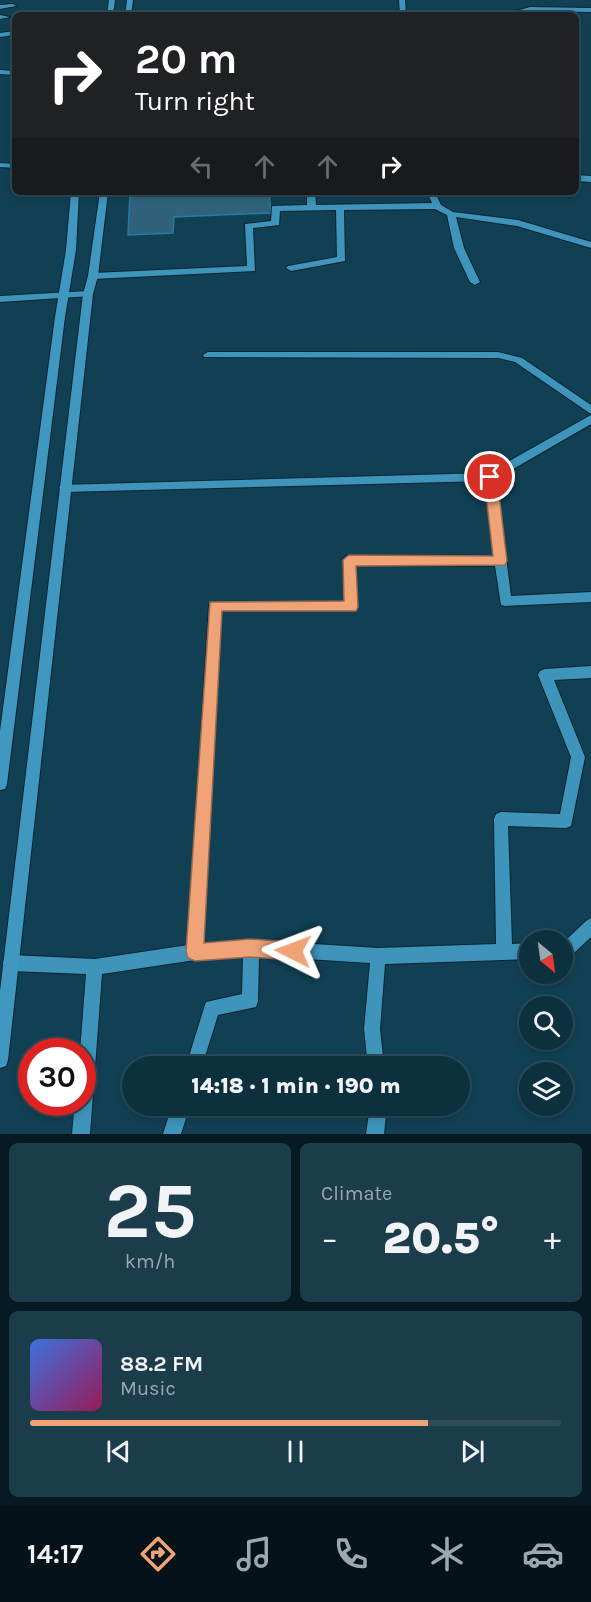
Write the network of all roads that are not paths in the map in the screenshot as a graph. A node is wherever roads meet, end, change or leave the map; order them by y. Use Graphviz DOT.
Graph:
graph roads {
  1 [pos="14,6"];
  2 [pos="0,7"];
  3 [pos="591,10"];
  4 [pos="518,12"];
  5 [pos="75,195"];
  6 [pos="104,195"];
  7 [pos="311,195"];
  8 [pos="432,195"];
  9 [pos="437,206"];
  10 [pos="340,207"];
  11 [pos="312,208"];
  12 [pos="451,214"];
  13 [pos="591,245"];
  14 [pos="291,268"];
  15 [pos="93,276"];
  16 [pos="475,282"];
  17 [pos="88,294"];
  18 [pos="66,295"];
  19 [pos="0,299"];
  20 [pos="208,355"];
  21 [pos="591,410"];
  22 [pos="591,419"];
  23 [pos="490,477"];
  24 [pos="65,488"];
  25 [pos="500,561"];
  26 [pos="591,597"];
  27 [pos="591,672"];
  28 [pos="0,784"];
  29 [pos="591,926"];
  30 [pos="573,944"];
  31 [pos="250,948"];
  32 [pos="195,952"];
  33 [pos="519,952"];
  34 [pos="504,953"];
  35 [pos="378,956"];
  36 [pos="11,963"];
  37 [pos="95,966"];
  38 [pos="197,1056"];
  39 [pos="375,1056"];
  40 [pos="0,1060"];
  41 [pos="178,1116"];
  42 [pos="378,1116"];
  43 [pos="81,1134"];
  44 [pos="172,1134"];
  45 [pos="375,1134"];
  1 -- 2 [label="street"];
  3 -- 4 [label="street"];
  5 -- 18 [label="street"];
  6 -- 15 [label="street"];
  7 -- 11 [label="street"];
  8 -- 9 [label="street"];
  9 -- 10 [label="street"];
  9 -- 12 [label="street"];
  10 -- 11 [label="street"];
  10 -- 14 [label="street"];
  11 -- 15 [label="street"];
  12 -- 13 [label="street"];
  12 -- 16 [label="street"];
  15 -- 17 [label="street"];
  17 -- 18 [label="street"];
  17 -- 24 [label="street"];
  18 -- 19 [label="street"];
  18 -- 28 [label="street"];
  20 -- 21 [label="street"];
  22 -- 23 [label="street"];
  23 -- 24 [label="street"];
  23 -- 25 [label="street"];
  24 -- 36 [label="street"];
  25 -- 26 [label="street"];
  25 -- 32 [label="street"];
  27 -- 34 [label="street"];
  29 -- 30 [label="street"];
  31 -- 32 [label="street"];
  31 -- 35 [label="street"];
  31 -- 38 [label="street"];
  32 -- 37 [label="street"];
  33 -- 34 [label="street"];
  34 -- 35 [label="street"];
  35 -- 39 [label="street"];
  36 -- 37 [label="street"];
  36 -- 40 [label="street"];
  37 -- 43 [label="street"];
  41 -- 44 [label="street"];
  42 -- 45 [label="street"];
}
